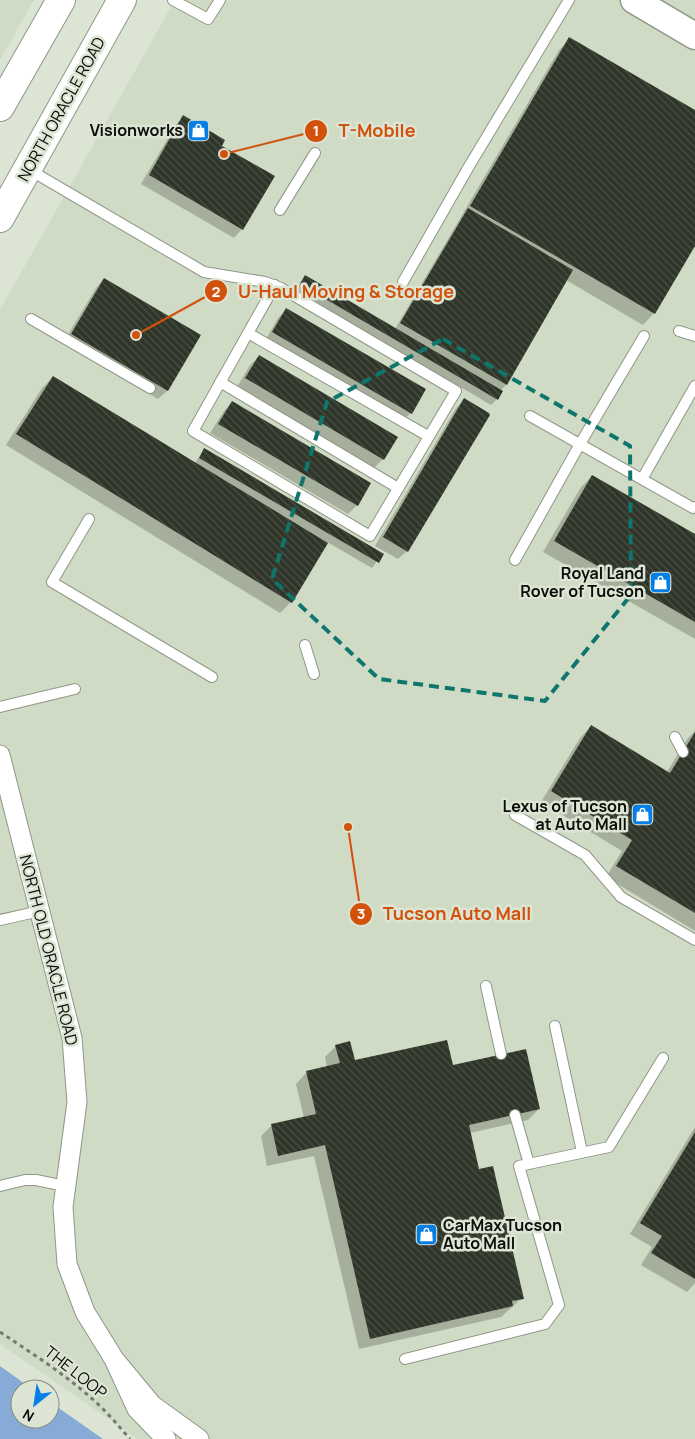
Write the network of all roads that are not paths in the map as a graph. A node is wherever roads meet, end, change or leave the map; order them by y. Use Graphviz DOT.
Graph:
graph roads {
  1 [pos="61,0"];
  2 [pos="122,0"];
  3 [pos="173,0"];
  4 [pos="220,0"];
  5 [pos="569,0"];
  6 [pos="634,0"];
  7 [pos="695,36"];
  8 [pos="0,107"];
  9 [pos="315,153"];
  10 [pos="27,168"];
  11 [pos="280,210"];
  12 [pos="0,218"];
  13 [pos="403,282"];
  14 [pos="274,285"];
  15 [pos="31,319"];
  16 [pos="678,331"];
  17 [pos="248,333"];
  18 [pos="644,336"];
  19 [pos="695,336"];
  20 [pos="220,382"];
  21 [pos="695,386"];
  22 [pos="150,388"];
  23 [pos="530,416"];
  24 [pos="428,436"];
  25 [pos="580,444"];
  26 [pos="642,479"];
  27 [pos="398,488"];
  28 [pos="695,507"];
  29 [pos="89,519"];
  30 [pos="515,560"];
  31 [pos="305,645"];
  32 [pos="314,674"];
  33 [pos="212,677"];
  34 [pos="75,689"];
  35 [pos="0,707"];
  36 [pos="675,737"];
  37 [pos="683,752"];
  38 [pos="0,754"];
  39 [pos="515,815"];
  40 [pos="40,911"];
  41 [pos="0,920"];
  42 [pos="695,940"];
  43 [pos="486,986"];
  44 [pos="555,1026"];
  45 [pos="501,1054"];
  46 [pos="663,1058"];
  47 [pos="515,1115"];
  48 [pos="582,1152"];
  49 [pos="529,1164"];
  50 [pos="0,1186"];
  51 [pos="66,1186"];
  52 [pos="114,1359"];
  53 [pos="405,1360"];
  54 [pos="166,1439"];
  55 [pos="199,1439"];
  1 -- 8 [label="highway"];
  2 -- 10 [label="highway, NORTH ORACLE ROAD"];
  3 -- 4 [label="lane"];
  5 -- 13 [label="lane"];
  6 -- 7 [label="street"];
  9 -- 11 [label="lane"];
  10 -- 12 [label="highway, NORTH ORACLE ROAD"];
  10 -- 14 [label="lane"];
  14 -- 17 [label="lane"];
  14 -- 24 [label="lane"];
  15 -- 22 [label="lane"];
  16 -- 19 [label="lane"];
  17 -- 20 [label="lane"];
  17 -- 24 [label="lane"];
  18 -- 25 [label="lane"];
  20 -- 27 [label="lane"];
  20 -- 27 [label="lane"];
  21 -- 26 [label="lane"];
  23 -- 25 [label="lane"];
  24 -- 27 [label="lane"];
  25 -- 26 [label="lane"];
  25 -- 30 [label="lane"];
  26 -- 28 [label="lane"];
  29 -- 33 [label="lane"];
  31 -- 32 [label="lane"];
  34 -- 35 [label="lane"];
  36 -- 37 [label="lane"];
  38 -- 40 [label="street, NORTH OLD ORACLE ROAD"];
  39 -- 42 [label="lane"];
  40 -- 41 [label="lane"];
  40 -- 51 [label="street, NORTH OLD ORACLE ROAD"];
  43 -- 45 [label="lane"];
  44 -- 48 [label="lane"];
  46 -- 48 [label="lane"];
  47 -- 49 [label="lane"];
  48 -- 49 [label="lane"];
  49 -- 53 [label="lane"];
  50 -- 51 [label="lane"];
  51 -- 52 [label="street, NORTH OLD ORACLE ROAD"];
  52 -- 54 [label="street"];
  52 -- 55 [label="street"];
}
